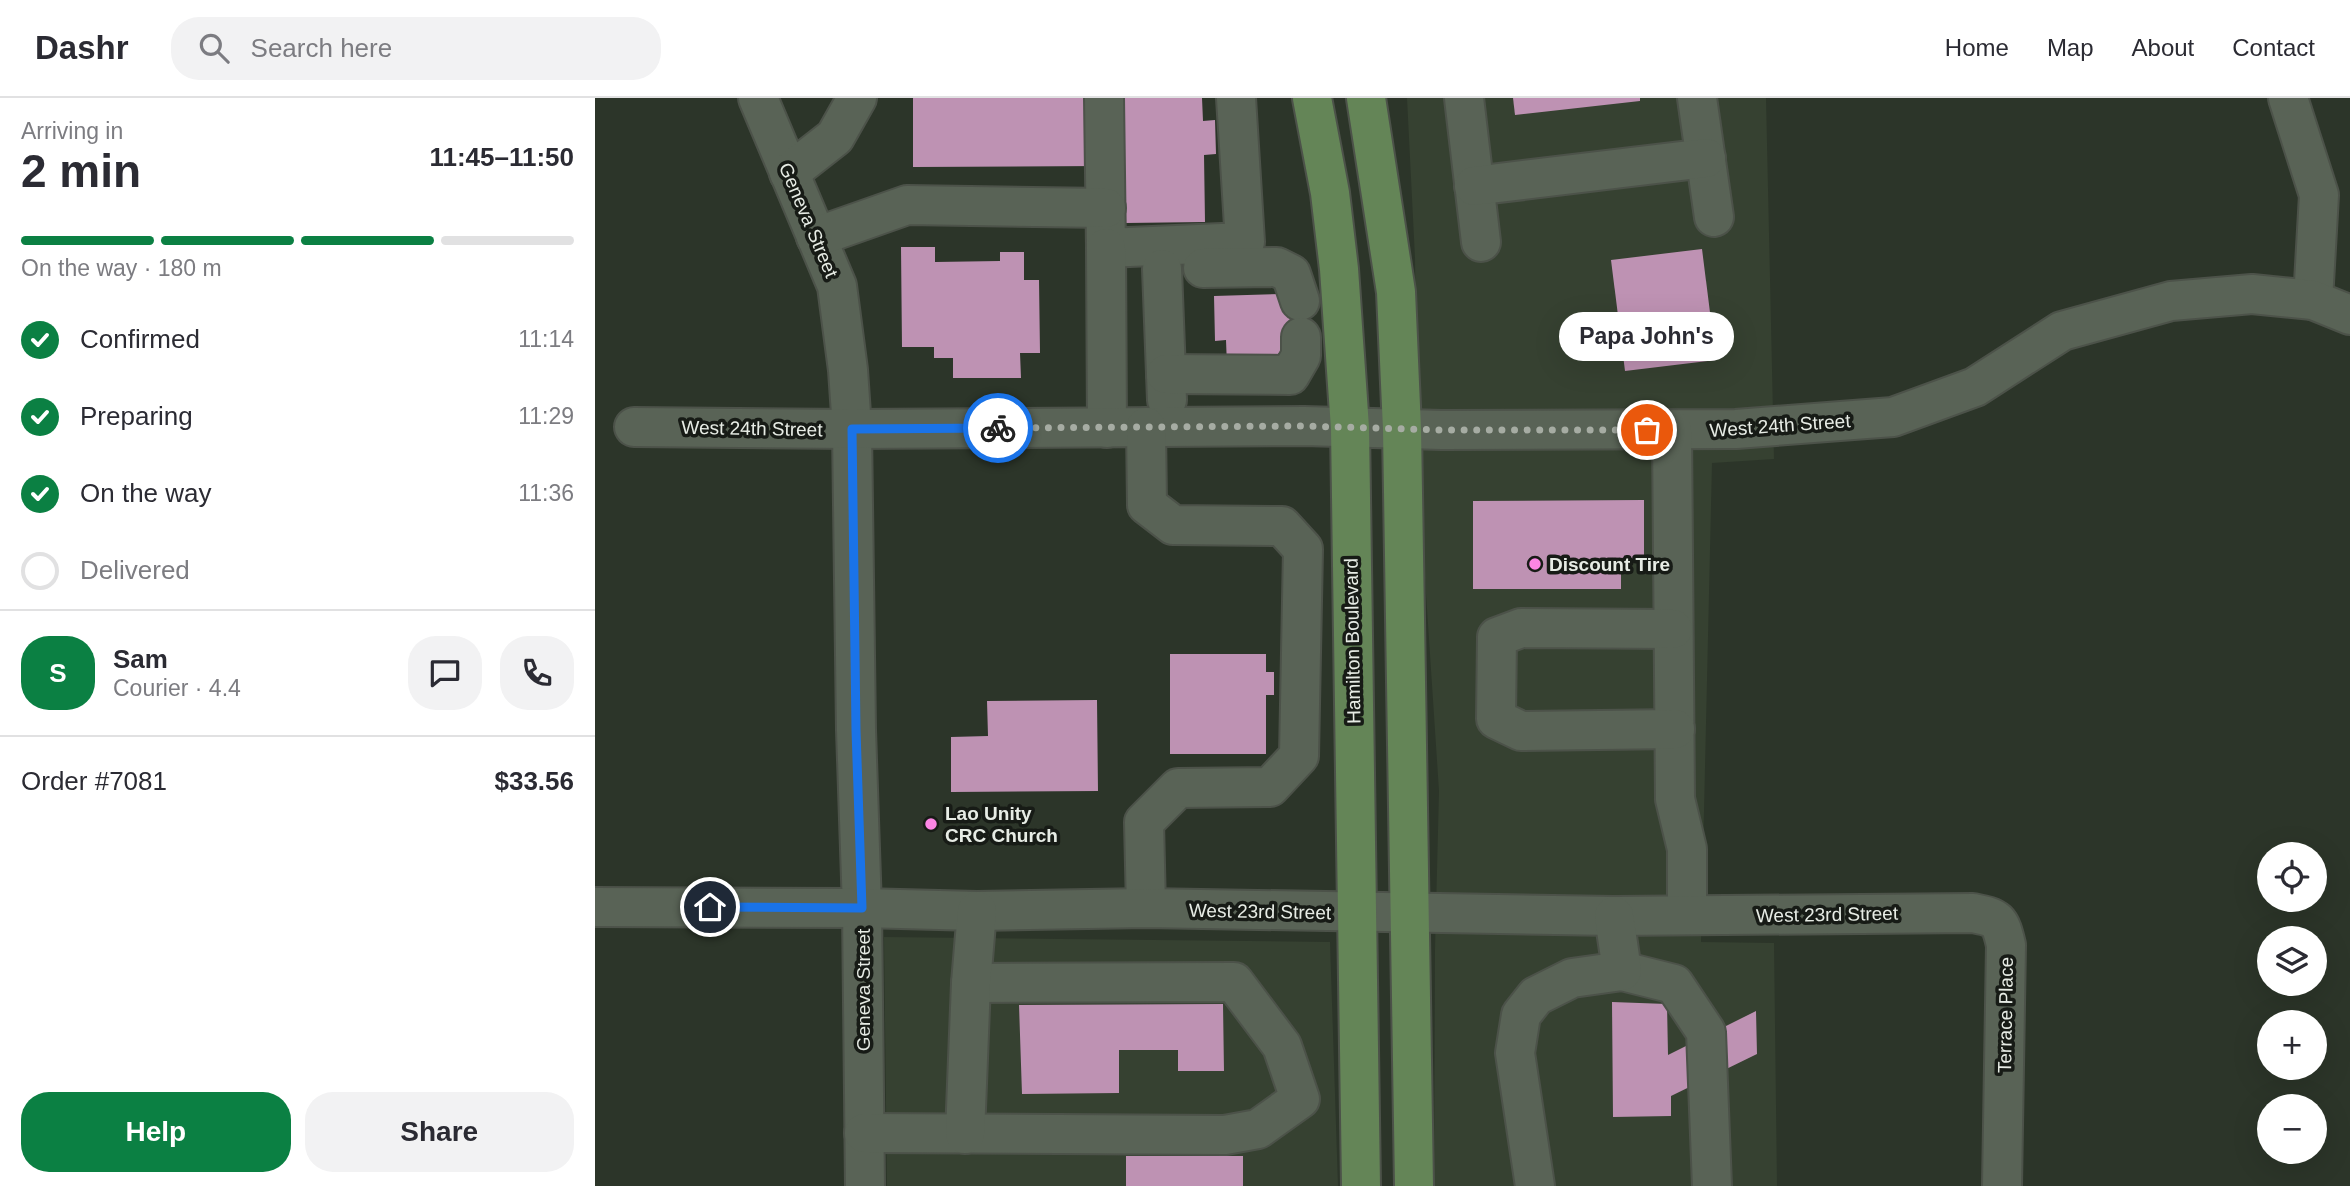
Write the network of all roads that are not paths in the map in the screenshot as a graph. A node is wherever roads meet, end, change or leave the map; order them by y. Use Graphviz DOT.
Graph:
graph roads {
  1 [pos="758,98"];
  2 [pos="857,98"];
  3 [pos="1104,98"];
  4 [pos="1236,98"];
  5 [pos="1313,98"];
  6 [pos="1366,98"];
  7 [pos="1464,98"];
  8 [pos="1678,98"];
  9 [pos="1697,98"];
  10 [pos="2288,98"];
  11 [pos="1696,160"];
  12 [pos="789,173"];
  13 [pos="1474,186"];
  14 [pos="1106,208"];
  15 [pos="1714,217"];
  16 [pos="816,237"];
  17 [pos="1481,242"];
  18 [pos="1106,258"];
  19 [pos="1162,269"];
  20 [pos="2313,300"];
  21 [pos="2350,316"];
  22 [pos="1166,374"];
  23 [pos="634,427"];
  24 [pos="1157,427"];
  25 [pos="1107,428"];
  26 [pos="1350,428"];
  27 [pos="852,429"];
  28 [pos="1402,429"];
  29 [pos="1672,430"];
  30 [pos="1673,629"];
  31 [pos="1675,729"];
  32 [pos="595,907"];
  33 [pos="862,908"];
  34 [pos="1146,908"];
  35 [pos="978,911"];
  36 [pos="1410,912"];
  37 [pos="1356,913"];
  38 [pos="1925,913"];
  39 [pos="1687,915"];
  40 [pos="1614,916"];
  41 [pos="1622,971"];
  42 [pos="971,983"];
  43 [pos="864,1133"];
  44 [pos="965,1134"];
  45 [pos="865,1186"];
  46 [pos="1360,1186"];
  47 [pos="1414,1186"];
  48 [pos="1535,1186"];
  49 [pos="1712,1186"];
  50 [pos="2002,1186"];
  1 -- 12 [label="street, Geneva Street"];
  2 -- 12 [label="street"];
  3 -- 14 [label="street"];
  4 -- 18 [label="street"];
  5 -- 26 [label="main road, Hamilton Boulevard"];
  6 -- 28 [label="main road"];
  7 -- 13 [label="street"];
  8 -- 11 [label="street"];
  9 -- 11 [label="street"];
  10 -- 20 [label="street"];
  11 -- 13 [label="street"];
  11 -- 15 [label="street"];
  12 -- 16 [label="street, Geneva Street"];
  13 -- 17 [label="street"];
  14 -- 16 [label="street"];
  14 -- 18 [label="street"];
  16 -- 27 [label="street, Geneva Street"];
  18 -- 19 [label="street"];
  18 -- 25 [label="street"];
  19 -- 22 [label="street"];
  19 -- 22 [label="street"];
  20 -- 21 [label="street, West 24th Street"];
  20 -- 29 [label="street, West 24th Street"];
  22 -- 24 [label="street"];
  23 -- 27 [label="street, West 24th Street"];
  24 -- 25 [label="street, West 24th Street"];
  24 -- 26 [label="street, West 24th Street"];
  24 -- 34 [label="street"];
  25 -- 27 [label="street, West 24th Street"];
  26 -- 28 [label="street, West 24th Street"];
  26 -- 37 [label="main road, Hamilton Boulevard"];
  27 -- 33 [label="street, Geneva Street"];
  28 -- 29 [label="street, West 24th Street"];
  28 -- 36 [label="main road"];
  29 -- 30 [label="street"];
  30 -- 31 [label="street"];
  30 -- 31 [label="street"];
  31 -- 39 [label="street"];
  32 -- 33 [label="street, West 23rd Street"];
  33 -- 35 [label="street, West 23rd Street"];
  33 -- 43 [label="street, Geneva Street"];
  34 -- 35 [label="street, West 23rd Street"];
  34 -- 37 [label="street, West 23rd Street"];
  35 -- 42 [label="street"];
  36 -- 37 [label="street, West 23rd Street"];
  36 -- 40 [label="street, West 23rd Street"];
  36 -- 47 [label="main road"];
  37 -- 46 [label="main road, Hamilton Boulevard"];
  38 -- 39 [label="street, West 23rd Street"];
  38 -- 50 [label="street, Terrace Place"];
  39 -- 40 [label="street, West 23rd Street"];
  40 -- 41 [label="street"];
  41 -- 48 [label="street"];
  41 -- 49 [label="street"];
  42 -- 44 [label="street"];
  42 -- 44 [label="street"];
  43 -- 44 [label="street"];
  43 -- 45 [label="street, Geneva Street"];
}
